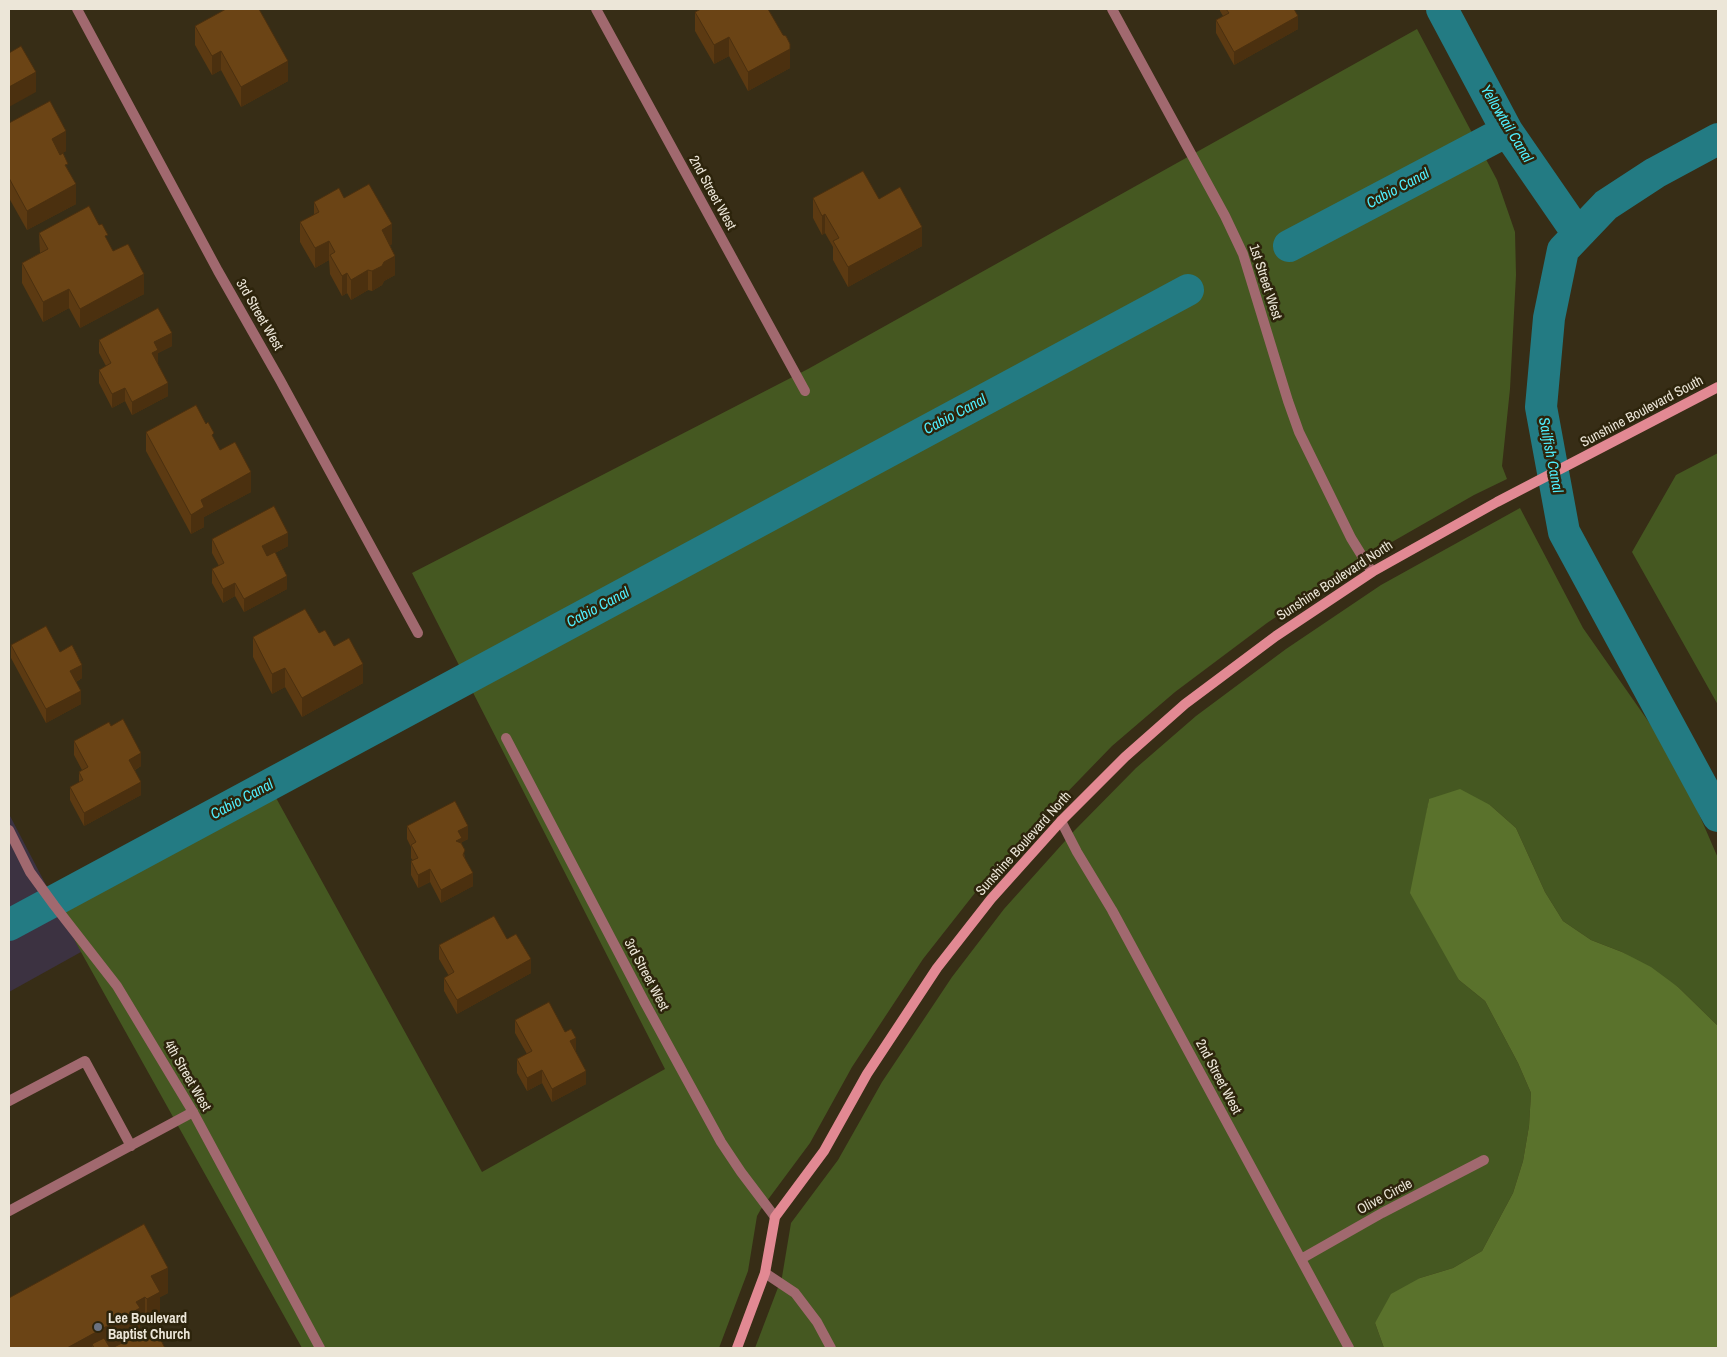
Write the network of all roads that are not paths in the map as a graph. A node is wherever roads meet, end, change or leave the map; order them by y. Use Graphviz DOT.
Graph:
graph roads {
  1 [pos="77,9"];
  2 [pos="596,9"];
  3 [pos="1112,9"];
  4 [pos="1718,387"];
  5 [pos="804,391"];
  6 [pos="1497,502"];
  7 [pos="1372,572"];
  8 [pos="418,633"];
  9 [pos="506,738"];
  10 [pos="1061,821"];
  11 [pos="9,830"];
  12 [pos="9,1101"];
  13 [pos="193,1112"];
  14 [pos="131,1146"];
  15 [pos="1484,1160"];
  16 [pos="9,1211"];
  17 [pos="774,1217"];
  18 [pos="1301,1259"];
  19 [pos="766,1273"];
  20 [pos="320,1348"];
  21 [pos="738,1348"];
  22 [pos="831,1348"];
  23 [pos="1348,1348"];
  1 -- 8 [label="street, 3rd Street West"];
  2 -- 5 [label="street, 2nd Street West"];
  3 -- 7 [label="street, 1st Street West"];
  4 -- 6 [label="street, Sunshine Boulevard South"];
  6 -- 7 [label="street, Sunshine Boulevard North"];
  7 -- 10 [label="street, Sunshine Boulevard North"];
  9 -- 17 [label="street, 3rd Street West"];
  10 -- 17 [label="street, Sunshine Boulevard North"];
  10 -- 18 [label="street, 2nd Street West"];
  11 -- 13 [label="street, 4th Street West"];
  12 -- 14 [label="street"];
  13 -- 14 [label="street"];
  13 -- 20 [label="street, 4th Street West"];
  14 -- 16 [label="street"];
  15 -- 18 [label="street, Olive Circle"];
  17 -- 19 [label="street, Sunshine Boulevard North"];
  18 -- 23 [label="street, 2nd Street West"];
  19 -- 21 [label="street, Sunshine Boulevard North"];
  19 -- 22 [label="street"];
}
